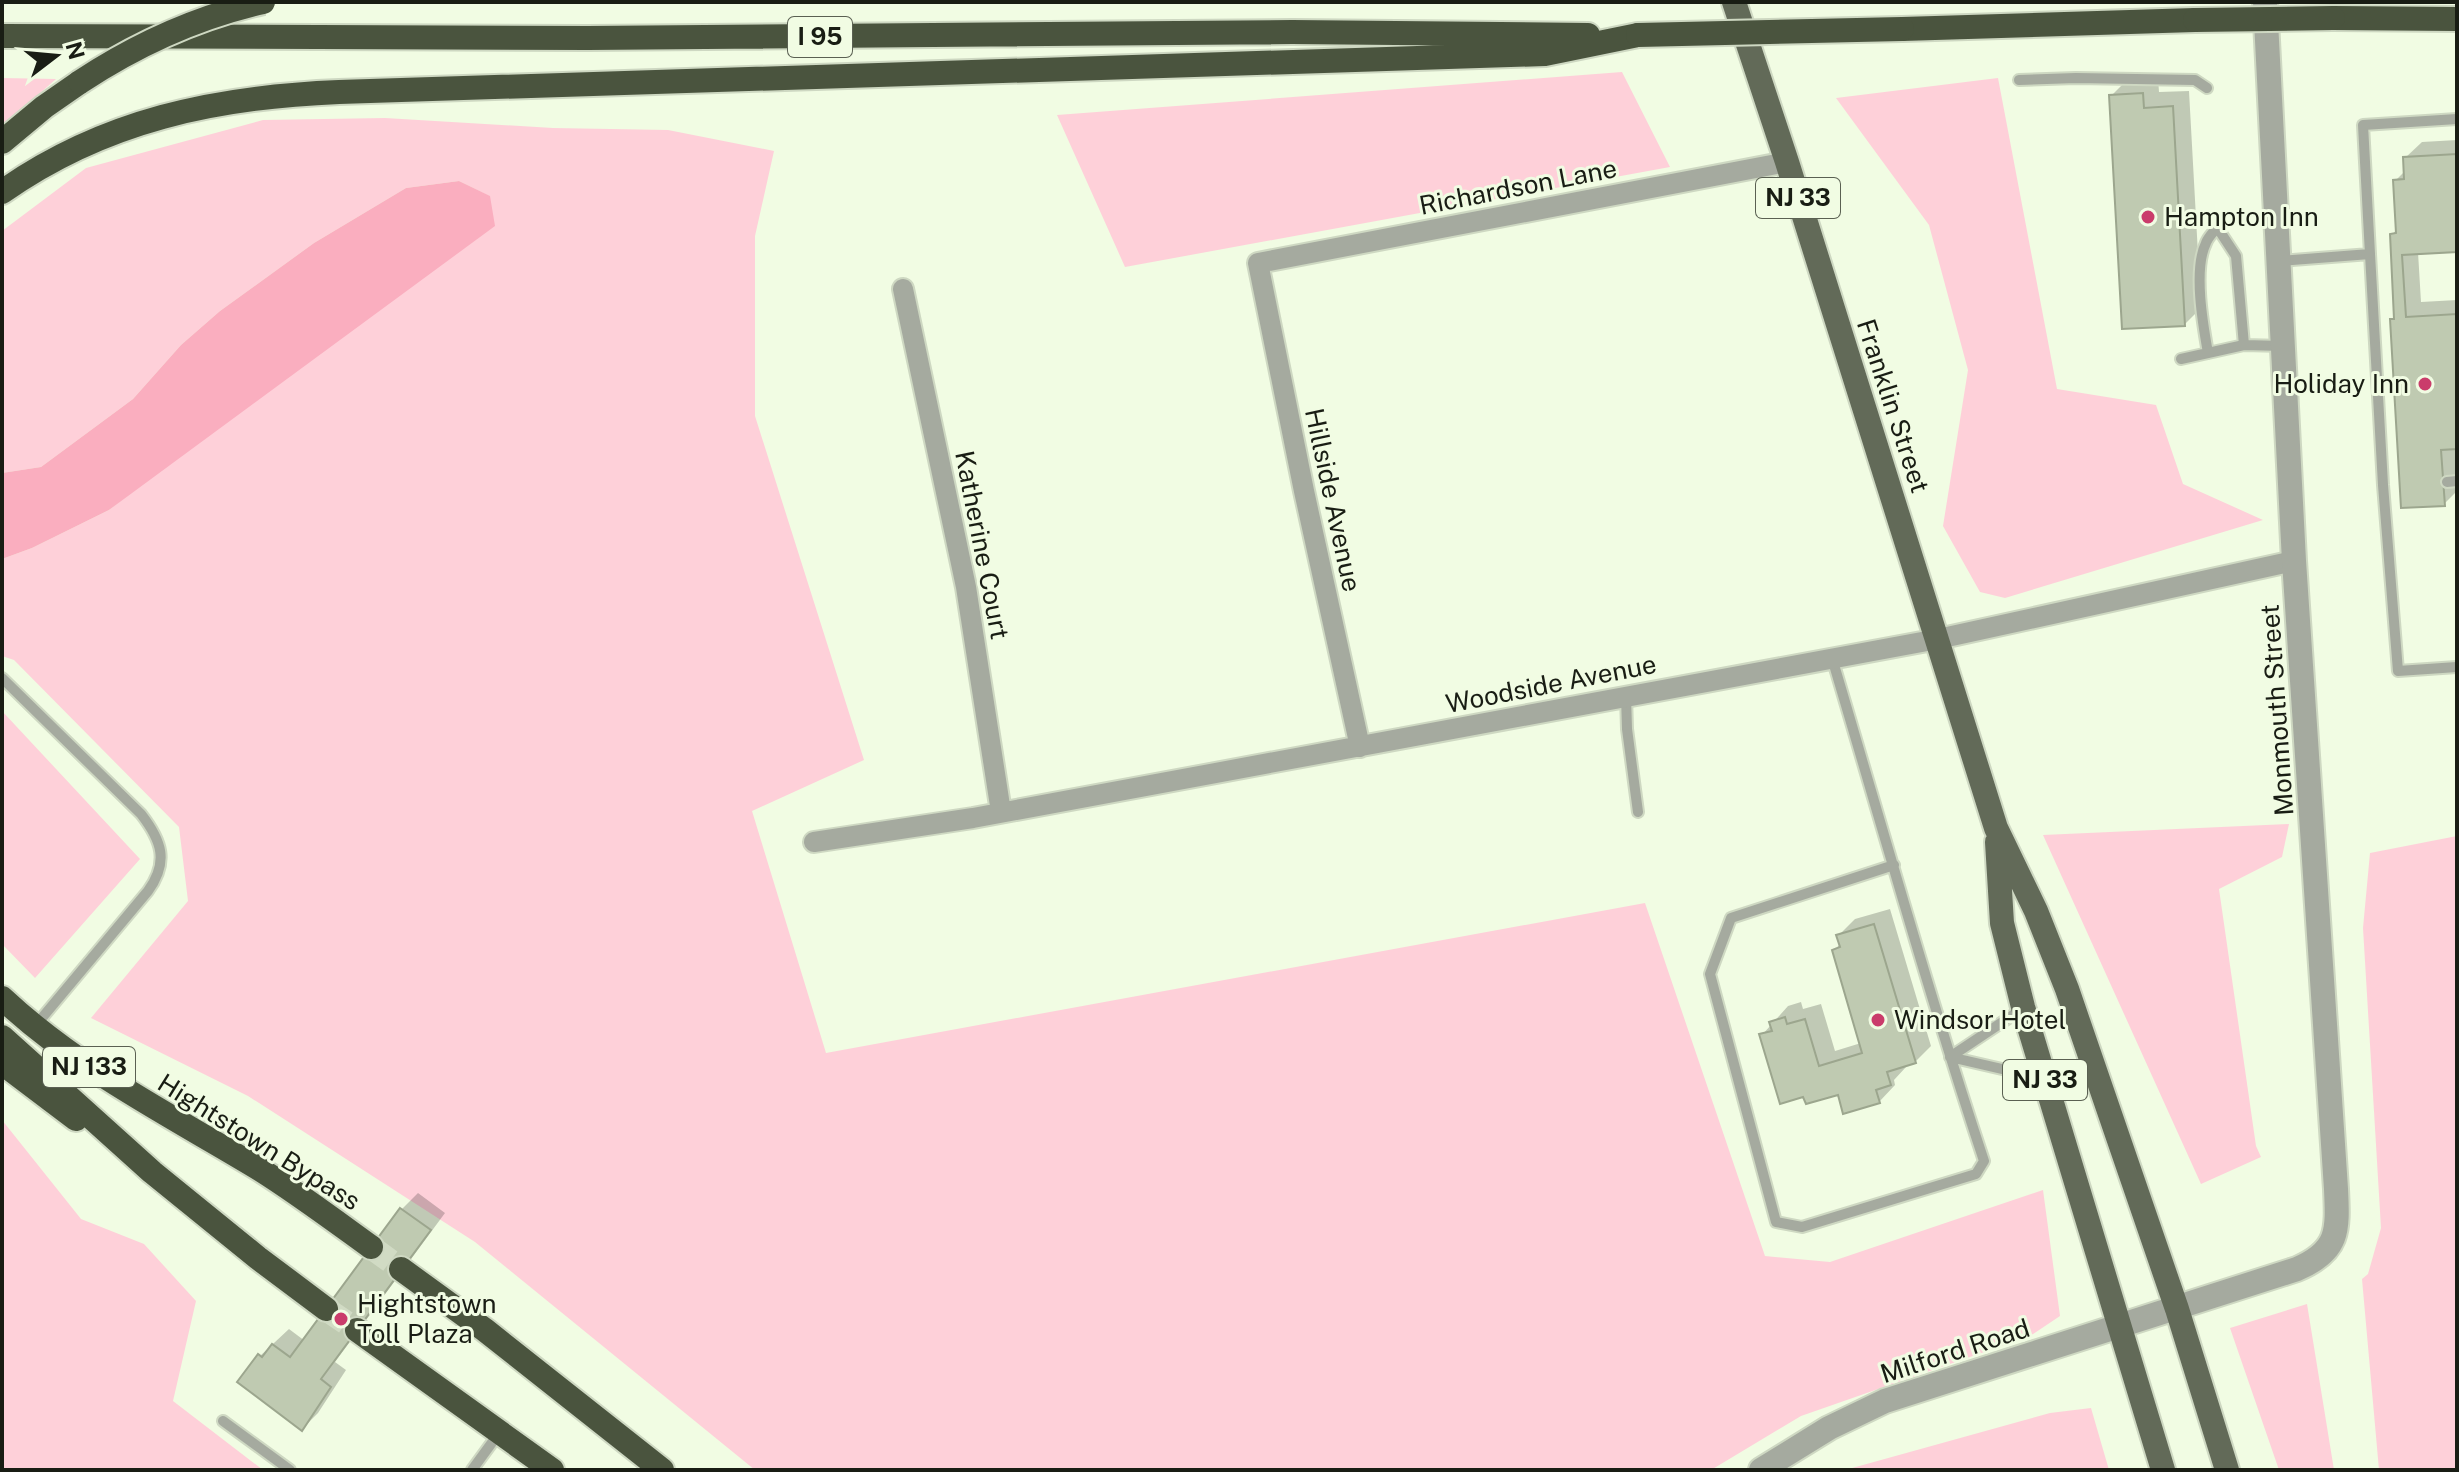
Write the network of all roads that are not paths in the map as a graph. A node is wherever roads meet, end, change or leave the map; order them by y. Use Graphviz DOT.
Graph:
graph roads {
  1 [pos="263,2"];
  2 [pos="1734,2"];
  3 [pos="2265,2"];
  4 [pos="2457,19"];
  5 [pos="1638,35"];
  6 [pos="2,36"];
  7 [pos="2019,80"];
  8 [pos="2207,88"];
  9 [pos="2457,119"];
  10 [pos="2,142"];
  11 [pos="1787,162"];
  12 [pos="2,192"];
  13 [pos="2370,254"];
  14 [pos="2279,261"];
  15 [pos="1258,263"];
  16 [pos="903,289"];
  17 [pos="2244,345"];
  18 [pos="2284,346"];
  19 [pos="2208,353"];
  20 [pos="2181,359"];
  21 [pos="2383,485"];
  22 [pos="2396,485"];
  23 [pos="2294,561"];
  24 [pos="1938,639"];
  25 [pos="1832,658"];
  26 [pos="2457,667"];
  27 [pos="2,678"];
  28 [pos="1626,696"];
  29 [pos="1360,747"];
  30 [pos="1001,812"];
  31 [pos="1638,812"];
  32 [pos="1996,828"];
  33 [pos="814,842"];
  34 [pos="1894,865"];
  35 [pos="2,998"];
  36 [pos="2023,1007"];
  37 [pos="35,1027"];
  38 [pos="2,1037"];
  39 [pos="1950,1057"];
  40 [pos="3,1066"];
  41 [pos="2044,1079"];
  42 [pos="152,1172"];
  43 [pos="371,1247"];
  44 [pos="401,1269"];
  45 [pos="326,1309"];
  46 [pos="2177,1309"];
  47 [pos="2120,1327"];
  48 [pos="357,1330"];
  49 [pos="223,1421"];
  50 [pos="499,1433"];
  51 [pos="545,1467"];
  52 [pos="290,1470"];
  53 [pos="472,1470"];
  54 [pos="662,1470"];
  55 [pos="1761,1470"];
  56 [pos="2163,1470"];
  57 [pos="2227,1470"];
  1 -- 10 [label="highway, bridge"];
  2 -- 11 [label="main road, Franklin Street / NJ 33"];
  3 -- 14 [label="street, Monmouth Street"];
  4 -- 5 [label="highway, I 95, bridge"];
  5 -- 6 [label="highway, I 95"];
  5 -- 12 [label="highway"];
  7 -- 8 [label="lane"];
  9 -- 13 [label="lane"];
  11 -- 15 [label="street, Richardson Lane"];
  11 -- 24 [label="main road, Franklin Street / NJ 33"];
  13 -- 14 [label="lane"];
  13 -- 21 [label="lane"];
  14 -- 18 [label="street, Monmouth Street"];
  15 -- 29 [label="street, Hillside Avenue"];
  16 -- 30 [label="street, Katherine Court"];
  17 -- 18 [label="lane"];
  17 -- 19 [label="lane"];
  17 -- 19 [label="lane"];
  18 -- 23 [label="street, Monmouth Street"];
  19 -- 20 [label="lane"];
  21 -- 22 [label="lane"];
  21 -- 26 [label="lane"];
  23 -- 24 [label="street, Woodside Avenue"];
  23 -- 46 [label="street, Monmouth Street"];
  24 -- 25 [label="street, Woodside Avenue"];
  24 -- 32 [label="main road, Franklin Street / NJ 33"];
  25 -- 28 [label="street, Woodside Avenue"];
  25 -- 34 [label="lane"];
  27 -- 37 [label="lane"];
  28 -- 29 [label="street, Woodside Avenue"];
  28 -- 31 [label="lane"];
  29 -- 30 [label="street, Woodside Avenue"];
  30 -- 33 [label="street, Woodside Avenue"];
  32 -- 36 [label="main road, NJ 33"];
  32 -- 46 [label="main road, NJ 33"];
  34 -- 39 [label="lane"];
  34 -- 39 [label="lane"];
  35 -- 37 [label="highway, Hightstown Bypass / NJ 133"];
  36 -- 39 [label="lane"];
  36 -- 41 [label="main road, NJ 33"];
  37 -- 43 [label="highway, Hightstown Bypass / NJ 133"];
  38 -- 42 [label="highway"];
  39 -- 41 [label="lane"];
  40 -- 42 [label="highway"];
  41 -- 47 [label="main road, NJ 33"];
  42 -- 45 [label="highway"];
  44 -- 54 [label="highway"];
  46 -- 47 [label="street, Milford Road"];
  46 -- 57 [label="main road, NJ 33"];
  47 -- 55 [label="street, Milford Road"];
  47 -- 56 [label="main road, NJ 33"];
  48 -- 50 [label="highway"];
  49 -- 52 [label="lane"];
  50 -- 51 [label="highway"];
  50 -- 53 [label="lane"];
}
